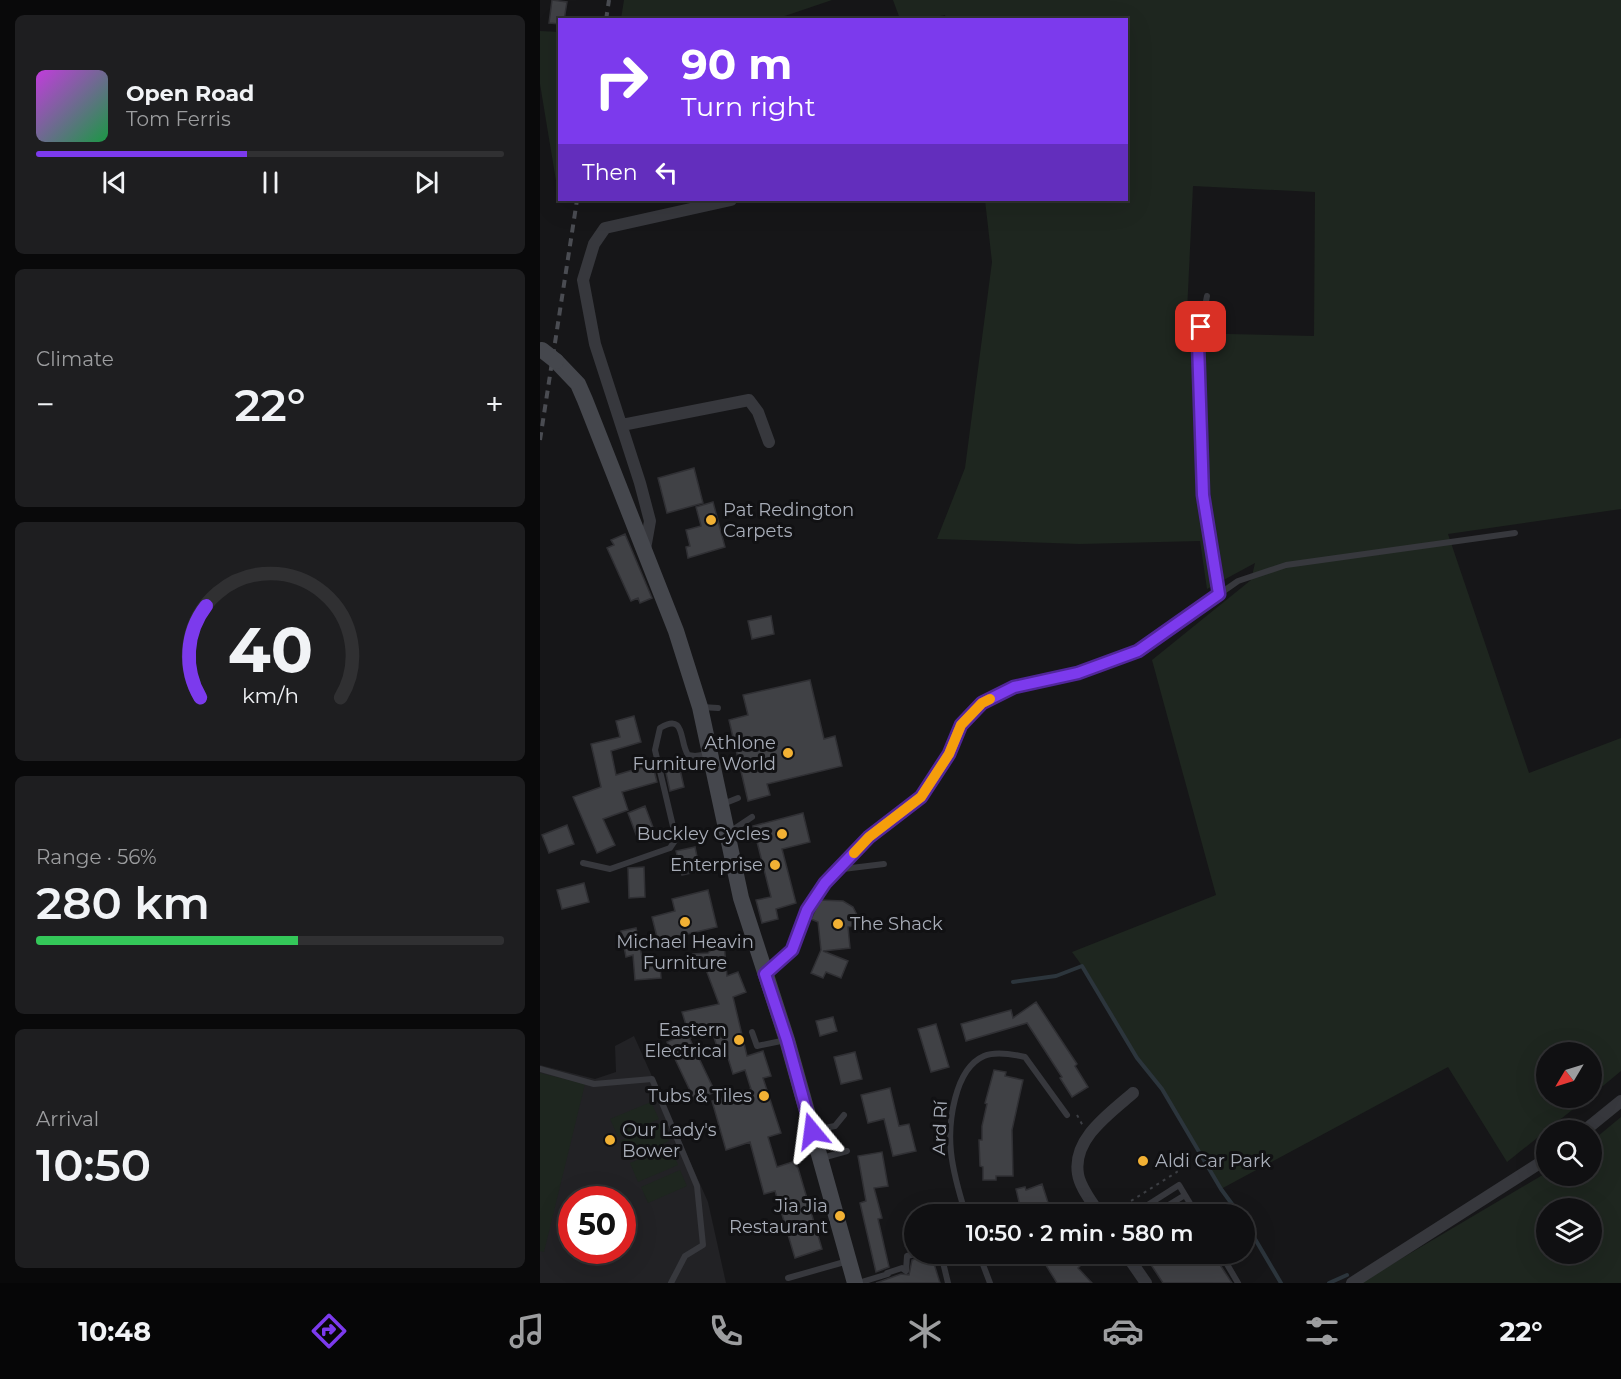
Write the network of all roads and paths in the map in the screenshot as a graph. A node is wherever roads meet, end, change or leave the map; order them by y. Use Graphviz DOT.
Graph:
graph roads {
  1 [pos="726,201"];
  2 [pos="1207,296"];
  3 [pos="541,349"];
  4 [pos="622,425"];
  5 [pos="769,442"];
  6 [pos="1515,533"];
  7 [pos="645,549"];
  8 [pos="1219,594"];
  9 [pos="700,707"];
  10 [pos="718,708"];
  11 [pos="710,754"];
  12 [pos="752,817"];
  13 [pos="728,833"];
  14 [pos="583,863"];
  15 [pos="884,864"];
  16 [pos="825,883"];
  17 [pos="766,978"];
  18 [pos="752,1032"];
  19 [pos="787,1040"];
  20 [pos="540,1069"];
  21 [pos="1133,1093"];
  22 [pos="1621,1101"];
  23 [pos="1067,1114"];
  24 [pos="844,1115"];
  25 [pos="1598,1120"];
  26 [pos="812,1131"];
  27 [pos="847,1151"];
  28 [pos="1167,1155"];
  29 [pos="819,1158"];
  30 [pos="1536,1165"];
  31 [pos="1185,1195"];
  32 [pos="963,1204"];
  33 [pos="1099,1204"];
  34 [pos="1126,1204"];
  35 [pos="1149,1204"];
  36 [pos="1170,1204"];
  37 [pos="1190,1204"];
  38 [pos="848,1261"];
  39 [pos="906,1264"];
  40 [pos="943,1264"];
  41 [pos="983,1264"];
  42 [pos="1133,1264"];
  43 [pos="1227,1264"];
  44 [pos="788,1278"];
  45 [pos="670,1283"];
  46 [pos="857,1283"];
  47 [pos="948,1283"];
  48 [pos="990,1283"];
  49 [pos="1146,1283"];
  50 [pos="1238,1283"];
  51 [pos="1352,1283"];
  1 -- 4 [label="street"];
  2 -- 8 [label="lane"];
  3 -- 7 [label="main road, bridge"];
  4 -- 5 [label="street"];
  4 -- 7 [label="street"];
  6 -- 8 [label="lane"];
  7 -- 9 [label="main road"];
  8 -- 16 [label="lane"];
  9 -- 10 [label="lane"];
  9 -- 11 [label="main road"];
  11 -- 13 [label="main road"];
  11 -- 14 [label="lane"];
  12 -- 13 [label="lane"];
  13 -- 17 [label="main road"];
  15 -- 16 [label="lane"];
  16 -- 17 [label="lane"];
  17 -- 19 [label="main road"];
  18 -- 19 [label="lane"];
  19 -- 26 [label="main road"];
  20 -- 45 [label="lane"];
  21 -- 33 [label="street"];
  22 -- 25 [label="street"];
  23 -- 32 [label="lane, Ard Rí"];
  24 -- 26 [label="lane"];
  26 -- 29 [label="main road"];
  27 -- 29 [label="lane"];
  28 -- 34 [label="path"];
  29 -- 38 [label="main road"];
  30 -- 51 [label="street"];
  31 -- 35 [label="lane"];
  31 -- 36 [label="lane"];
  31 -- 37 [label="lane"];
  38 -- 44 [label="lane"];
  38 -- 46 [label="main road"];
  39 -- 46 [label="lane"];
  40 -- 47 [label="lane"];
  41 -- 48 [label="lane"];
  42 -- 49 [label="street"];
  43 -- 50 [label="lane"];
}
